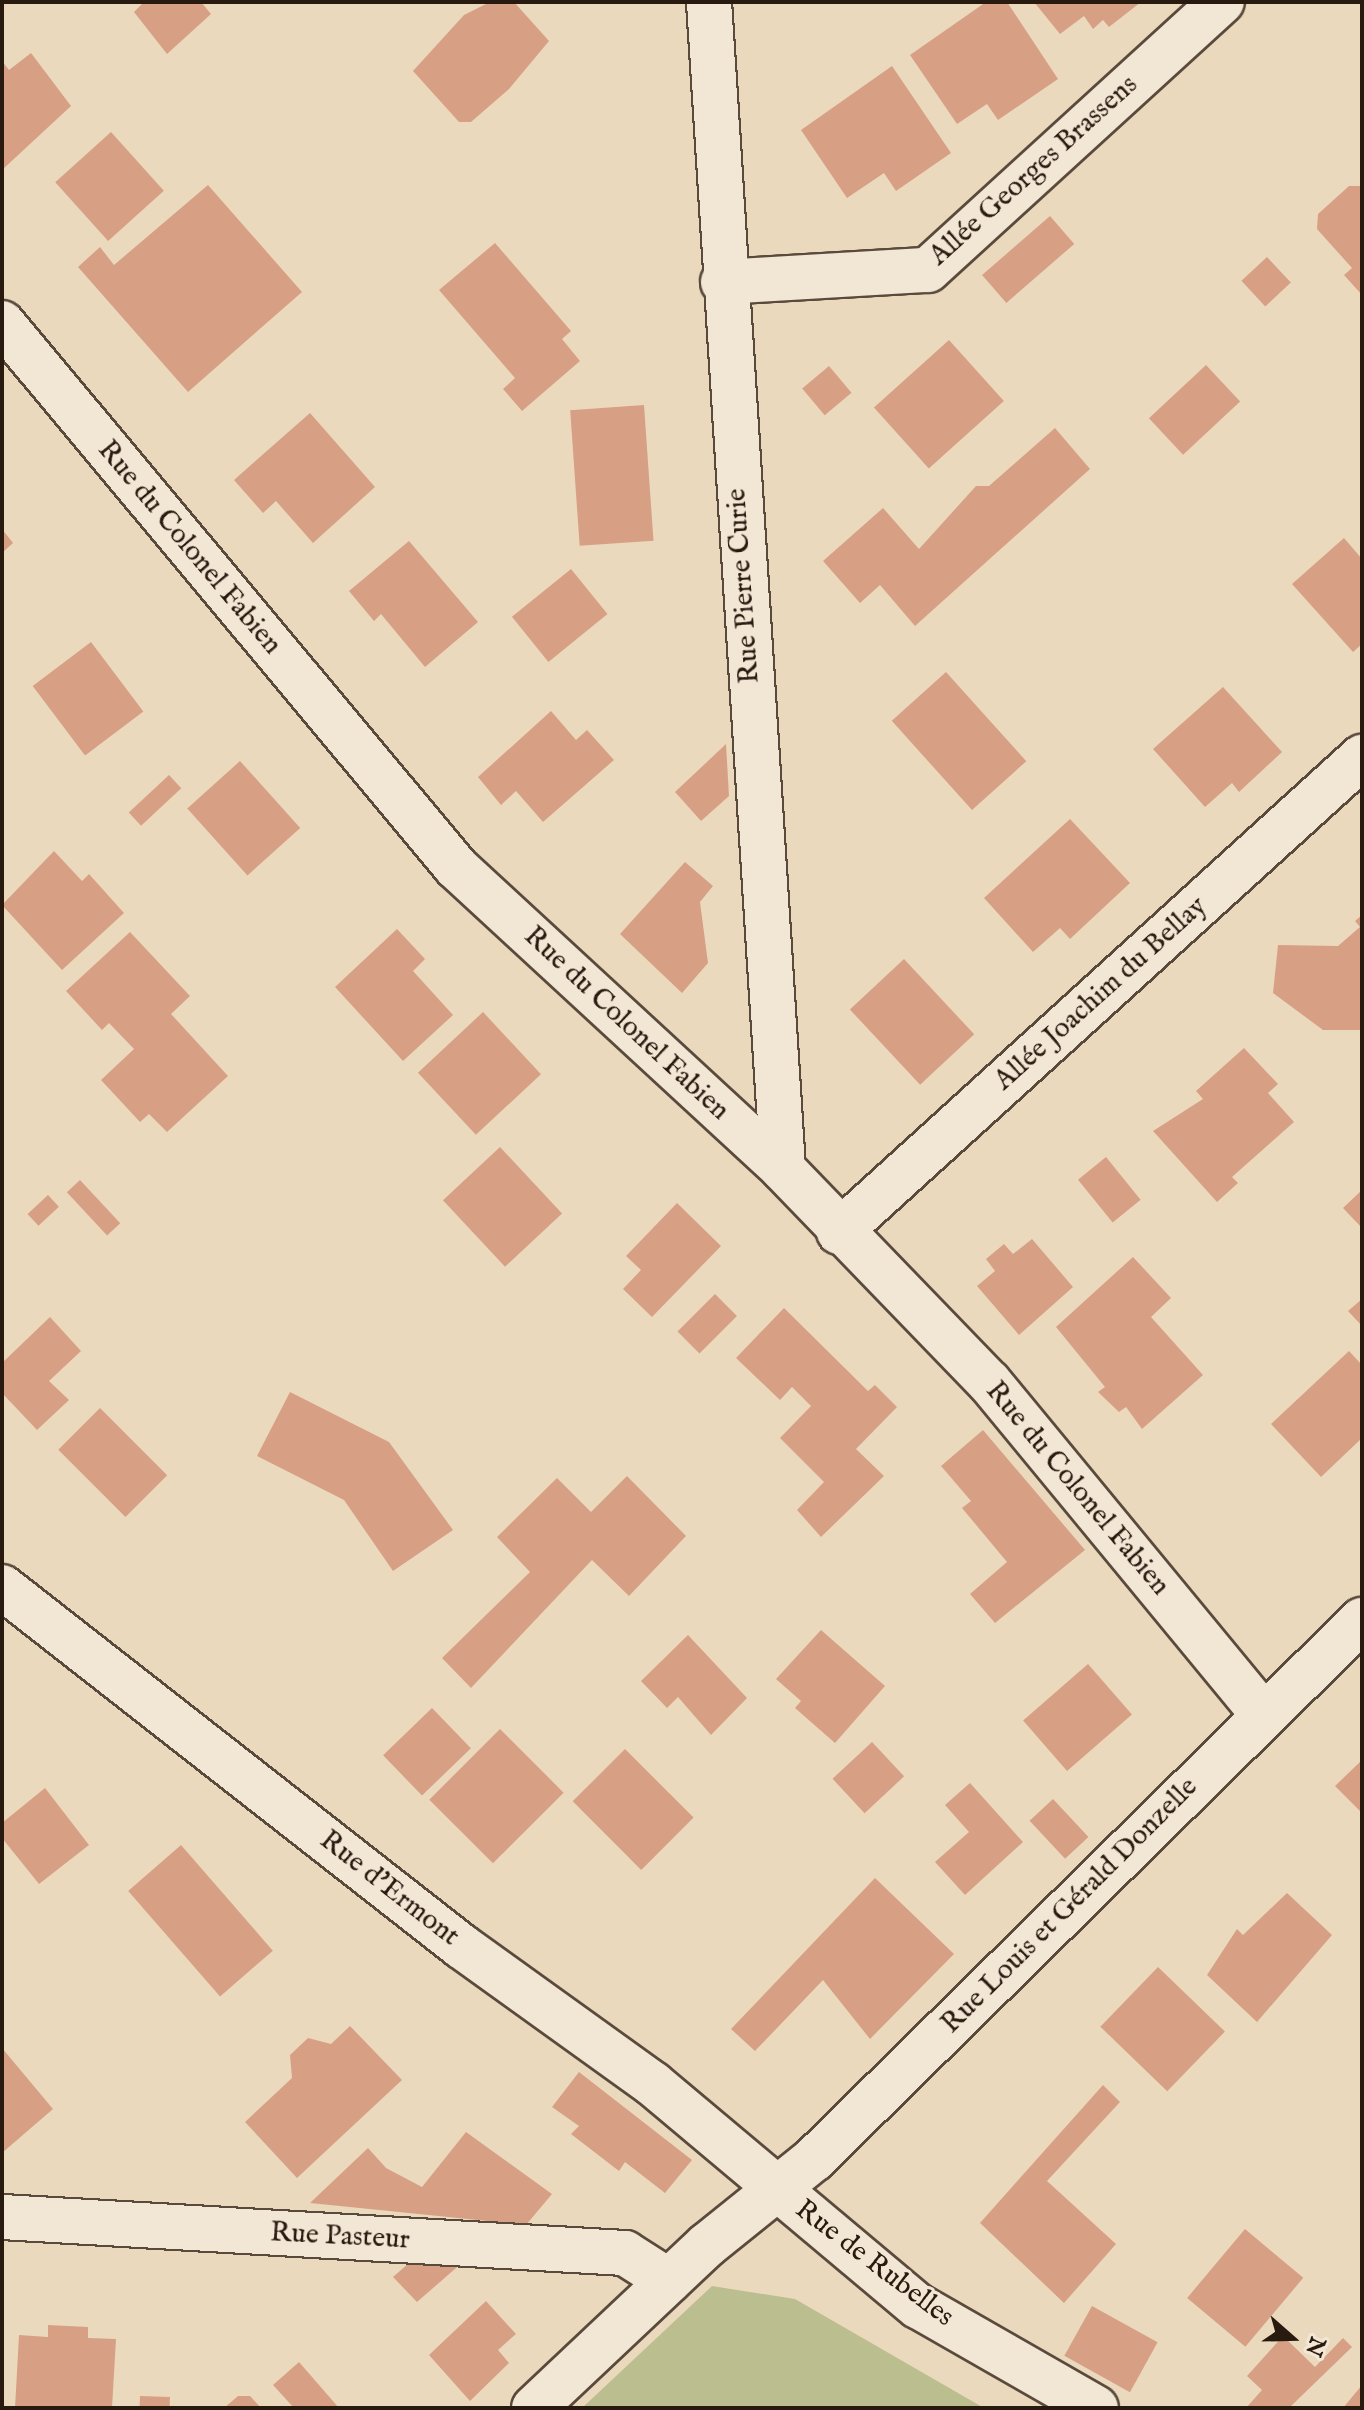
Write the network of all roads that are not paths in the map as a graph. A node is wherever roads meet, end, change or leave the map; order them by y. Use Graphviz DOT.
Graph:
graph roads {
  1 [pos="709,2"];
  2 [pos="1222,2"];
  3 [pos="723,282"];
  4 [pos="2,323"];
  5 [pos="1362,757"];
  6 [pos="783,1169"];
  7 [pos="839,1232"];
  8 [pos="2,1587"];
  9 [pos="1362,1620"];
  10 [pos="1263,1714"];
  11 [pos="777,2191"];
  12 [pos="2,2217"];
  13 [pos="669,2281"];
  14 [pos="534,2408"];
  15 [pos="1096,2408"];
  1 -- 3 [label="street, Rue Pierre Curie"];
  2 -- 3 [label="street, Allée Georges Brassens"];
  3 -- 6 [label="street, Rue Pierre Curie"];
  4 -- 6 [label="street, Rue du Colonel Fabien"];
  5 -- 7 [label="street, Allée Joachim du Bellay"];
  6 -- 7 [label="street, Rue du Colonel Fabien"];
  7 -- 10 [label="street, Rue du Colonel Fabien"];
  8 -- 11 [label="street, Rue d'Ermont"];
  9 -- 10 [label="street, Rue Louis et Gérald Donzelle"];
  10 -- 11 [label="street, Rue Louis et Gérald Donzelle"];
  11 -- 13 [label="street, Rue Louis et Gérald Donzelle"];
  11 -- 15 [label="street, Rue de Rubelles"];
  12 -- 13 [label="street, Rue Pasteur"];
  13 -- 14 [label="street, Rue Louis et Gérald Donzelle"];
}
